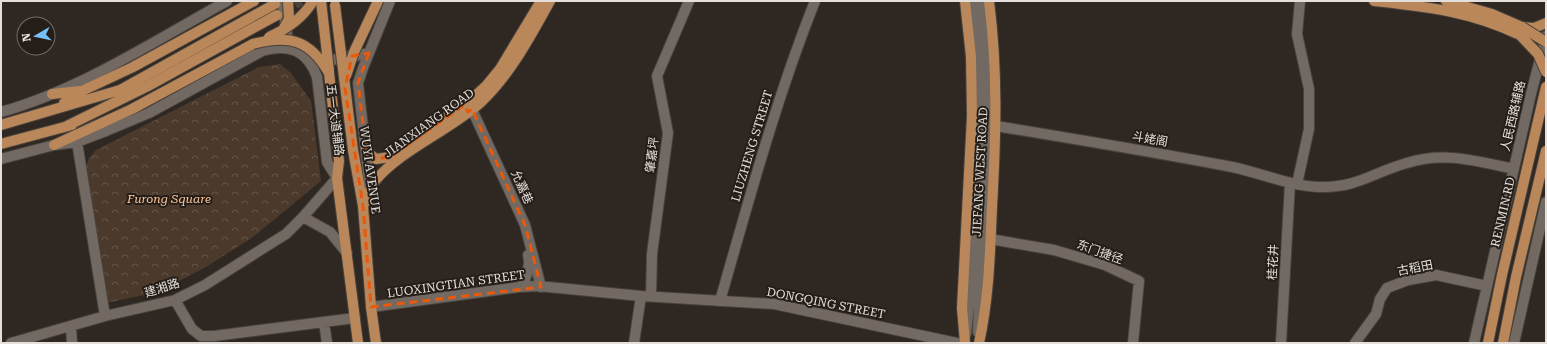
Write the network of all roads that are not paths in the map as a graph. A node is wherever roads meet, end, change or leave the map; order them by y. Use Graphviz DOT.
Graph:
graph roads {
  1 [pos="227,1"];
  2 [pos="254,1"];
  3 [pos="288,1"];
  4 [pos="313,1"];
  5 [pos="321,1"];
  6 [pos="325,1"];
  7 [pos="377,1"];
  8 [pos="390,1"];
  9 [pos="540,1"];
  10 [pos="550,1"];
  11 [pos="689,1"];
  12 [pos="815,1"];
  13 [pos="965,1"];
  14 [pos="973,1"];
  15 [pos="980,1"];
  16 [pos="989,1"];
  17 [pos="1300,1"];
  18 [pos="1374,1"];
  19 [pos="1446,1"];
  20 [pos="334,2"];
  21 [pos="279,3"];
  22 [pos="247,4"];
  23 [pos="277,15"];
  24 [pos="323,21"];
  25 [pos="1546,23"];
  26 [pos="381,24"];
  27 [pos="283,30"];
  28 [pos="1521,31"];
  29 [pos="1546,36"];
  30 [pos="1546,42"];
  31 [pos="253,44"];
  32 [pos="289,48"];
  33 [pos="1546,51"];
  34 [pos="369,53"];
  35 [pos="311,64"];
  36 [pos="1546,72"];
  37 [pos="329,73"];
  38 [pos="1546,87"];
  39 [pos="345,88"];
  40 [pos="84,90"];
  41 [pos="52,94"];
  42 [pos="468,107"];
  43 [pos="58,108"];
  44 [pos="132,109"];
  45 [pos="1,112"];
  46 [pos="1,125"];
  47 [pos="67,126"];
  48 [pos="996,126"];
  49 [pos="77,142"];
  50 [pos="1,144"];
  51 [pos="54,145"];
  52 [pos="366,148"];
  53 [pos="1546,151"];
  54 [pos="1,159"];
  55 [pos="1514,169"];
  56 [pos="337,178"];
  57 [pos="1294,184"];
  58 [pos="370,190"];
  59 [pos="1546,202"];
  60 [pos="363,206"];
  61 [pos="303,217"];
  62 [pos="990,240"];
  63 [pos="347,253"];
  64 [pos="976,270"];
  65 [pos="1487,286"];
  66 [pos="521,287"];
  67 [pos="541,287"];
  68 [pos="641,296"];
  69 [pos="651,296"];
  70 [pos="175,300"];
  71 [pos="720,301"];
  72 [pos="371,307"];
  73 [pos="105,316"];
  74 [pos="355,318"];
  75 [pos="324,322"];
  76 [pos="71,326"];
  77 [pos="11,343"];
  78 [pos="72,343"];
  79 [pos="326,343"];
  80 [pos="358,343"];
  81 [pos="376,343"];
  82 [pos="634,343"];
  83 [pos="956,343"];
  84 [pos="965,343"];
  85 [pos="979,343"];
  86 [pos="1133,343"];
  87 [pos="1281,343"];
  88 [pos="1355,343"];
  89 [pos="1474,343"];
  90 [pos="1488,343"];
  91 [pos="1503,343"];
  92 [pos="1514,343"];
  1 -- 41 [label="street"];
  2 -- 22 [label="main road"];
  3 -- 27 [label="main road, bridge"];
  4 -- 27 [label="main road, bridge"];
  5 -- 24 [label="main road, bridge"];
  6 -- 24 [label="main road, bridge"];
  7 -- 26 [label="street"];
  7 -- 39 [label="main road, bridge"];
  8 -- 26 [label="street"];
  9 -- 42 [label="main road, JIANXIANG ROAD"];
  10 -- 42 [label="main road, JIANXIANG ROAD"];
  11 -- 69 [label="street, 肇嘉坪"];
  12 -- 71 [label="street, LIUZHENG STREET"];
  13 -- 84 [label="main road, JIEFANG WEST ROAD"];
  14 -- 64 [label="street, JIEFANG WEST ROAD"];
  15 -- 64 [label="street, JIEFANG WEST ROAD"];
  16 -- 48 [label="main road, JIEFANG WEST ROAD"];
  17 -- 57 [label="street, 桂花井"];
  18 -- 28 [label="main road"];
  19 -- 28 [label="main road"];
  20 -- 39 [label="main road, WUYI AVENUE, bridge"];
  21 -- 32 [label="street"];
  21 -- 43 [label="main road"];
  22 -- 40 [label="main road"];
  23 -- 47 [label="main road"];
  24 -- 37 [label="main road, bridge"];
  25 -- 28 [label="main road"];
  26 -- 34 [label="street"];
  27 -- 31 [label="main road, bridge"];
  28 -- 30 [label="main road, bridge"];
  28 -- 33 [label="main road, bridge"];
  28 -- 36 [label="main road, bridge"];
  29 -- 55 [label="street, 人民西路辅路"];
  31 -- 37 [label="main road, bridge"];
  31 -- 44 [label="main road"];
  32 -- 35 [label="street"];
  32 -- 49 [label="street"];
  34 -- 35 [label="street"];
  34 -- 52 [label="street"];
  35 -- 56 [label="street, 五一大道辅路"];
  37 -- 56 [label="main road"];
  38 -- 90 [label="main road, RENMIN.RD"];
  39 -- 60 [label="main road, WUYI AVENUE, bridge"];
  40 -- 41 [label="main road"];
  40 -- 43 [label="main road"];
  41 -- 45 [label="street"];
  42 -- 52 [label="main road, JIANXIANG ROAD"];
  42 -- 58 [label="main road, JIANXIANG ROAD"];
  42 -- 66 [label="street, 允嘉巷"];
  42 -- 67 [label="street, 允嘉巷"];
  43 -- 46 [label="main road"];
  44 -- 47 [label="main road"];
  44 -- 51 [label="main road"];
  47 -- 50 [label="main road"];
  48 -- 57 [label="street, 斗姥阁"];
  48 -- 62 [label="main road, JIEFANG WEST ROAD"];
  49 -- 51 [label="street"];
  49 -- 73 [label="street"];
  51 -- 54 [label="street"];
  52 -- 58 [label="street"];
  53 -- 91 [label="main road"];
  55 -- 57 [label="street, 斗姥阁"];
  55 -- 65 [label="street, 人民西路辅路"];
  56 -- 61 [label="street, 建湘路"];
  56 -- 63 [label="main road"];
  57 -- 87 [label="street, 桂花井"];
  58 -- 60 [label="main road, JIANXIANG ROAD"];
  59 -- 92 [label="street"];
  60 -- 72 [label="main road, WUYI AVENUE"];
  61 -- 63 [label="street"];
  61 -- 70 [label="street, 建湘路"];
  62 -- 85 [label="main road, JIEFANG WEST ROAD"];
  62 -- 86 [label="street, 东门捷径"];
  63 -- 74 [label="main road"];
  64 -- 84 [label="street, JIEFANG WEST ROAD"];
  64 -- 85 [label="street, JIEFANG WEST ROAD"];
  65 -- 88 [label="street, 古稻田"];
  65 -- 89 [label="street, 人民西路辅路"];
  66 -- 67 [label="street, LUOXINGTIAN STREET"];
  66 -- 72 [label="street, LUOXINGTIAN STREET"];
  67 -- 68 [label="street, LUOXINGTIAN STREET"];
  68 -- 69 [label="street, DONGQING STREET"];
  68 -- 82 [label="street"];
  69 -- 71 [label="street, DONGQING STREET"];
  70 -- 73 [label="street, 建湘路"];
  70 -- 75 [label="street"];
  71 -- 83 [label="street, DONGQING STREET"];
  72 -- 81 [label="main road, WUYI AVENUE"];
  73 -- 76 [label="street, 建湘路"];
  74 -- 75 [label="street"];
  74 -- 80 [label="main road"];
  75 -- 79 [label="street"];
  76 -- 77 [label="street, 建湘路"];
  76 -- 78 [label="street"];
}
